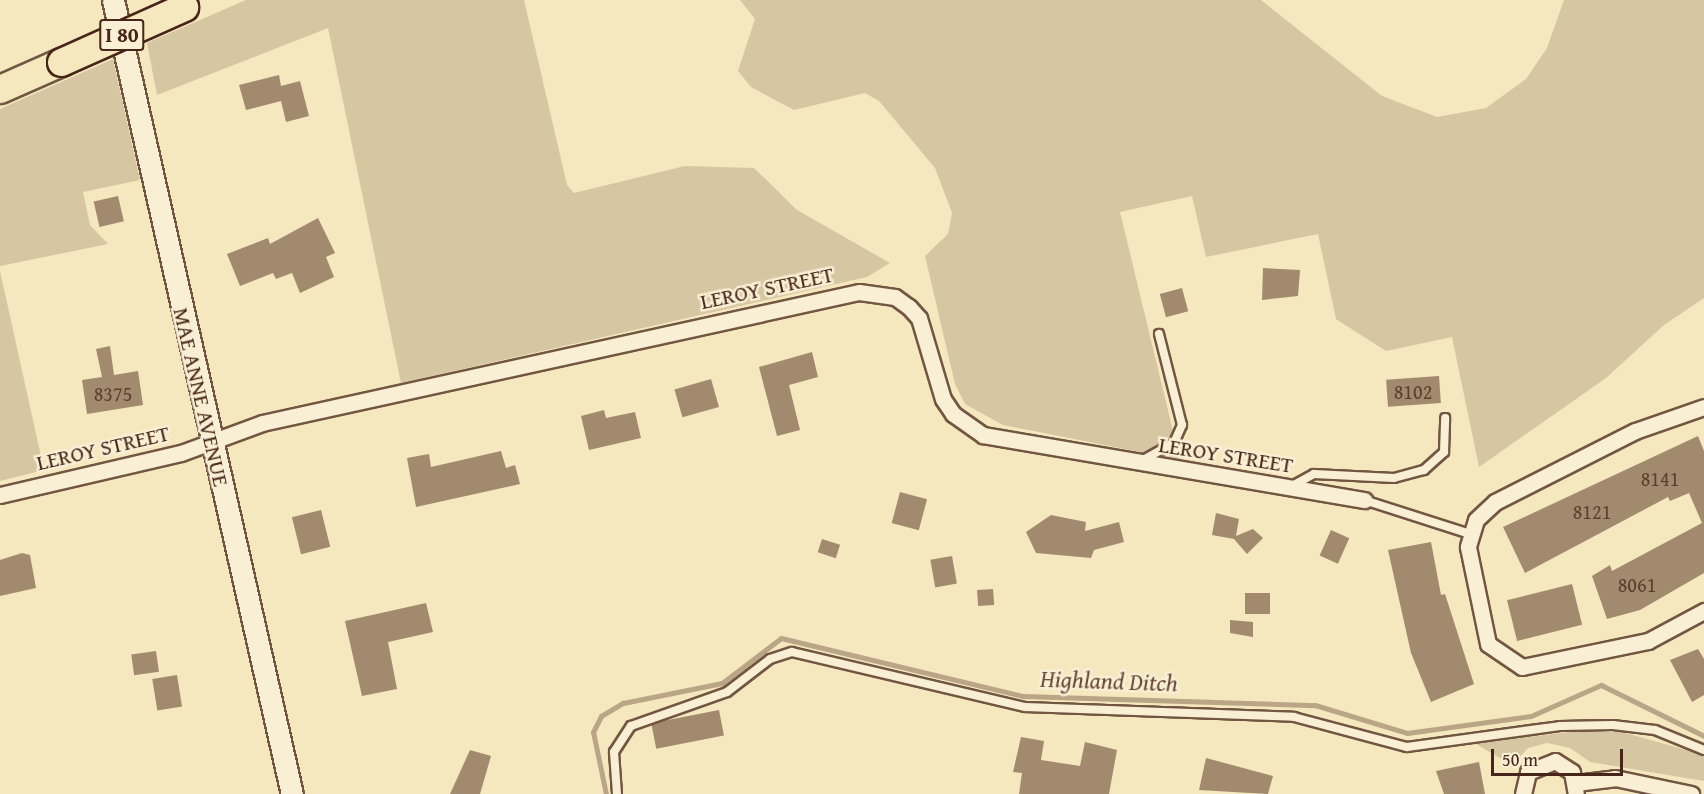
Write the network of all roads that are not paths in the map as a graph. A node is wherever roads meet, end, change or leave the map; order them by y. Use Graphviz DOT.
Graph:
graph roads {
  1 [pos="113,0"];
  2 [pos="193,4"];
  3 [pos="0,89"];
  4 [pos="1159,334"];
  5 [pos="1704,407"];
  6 [pos="1445,418"];
  7 [pos="212,443"];
  8 [pos="1136,463"];
  9 [pos="1291,487"];
  10 [pos="0,495"];
  11 [pos="1364,500"];
  12 [pos="1470,534"];
  13 [pos="1704,611"];
  14 [pos="1704,750"];
  15 [pos="1576,788"];
  16 [pos="292,794"];
  17 [pos="617,794"];
  18 [pos="1524,794"];
  19 [pos="1691,794"];
  1 -- 7 [label="street, MAE ANNE AVENUE"];
  2 -- 3 [label="highway, I 80, bridge"];
  4 -- 8 [label="lane"];
  5 -- 12 [label="street"];
  6 -- 9 [label="lane"];
  7 -- 8 [label="street, LEROY STREET"];
  7 -- 10 [label="street, LEROY STREET"];
  7 -- 16 [label="street, MAE ANNE AVENUE"];
  8 -- 9 [label="street, LEROY STREET"];
  9 -- 11 [label="street, LEROY STREET"];
  11 -- 12 [label="lane, LEROY STREET"];
  12 -- 13 [label="street"];
  14 -- 17 [label="lane"];
  15 -- 18 [label="street"];
  15 -- 19 [label="street"];
}
